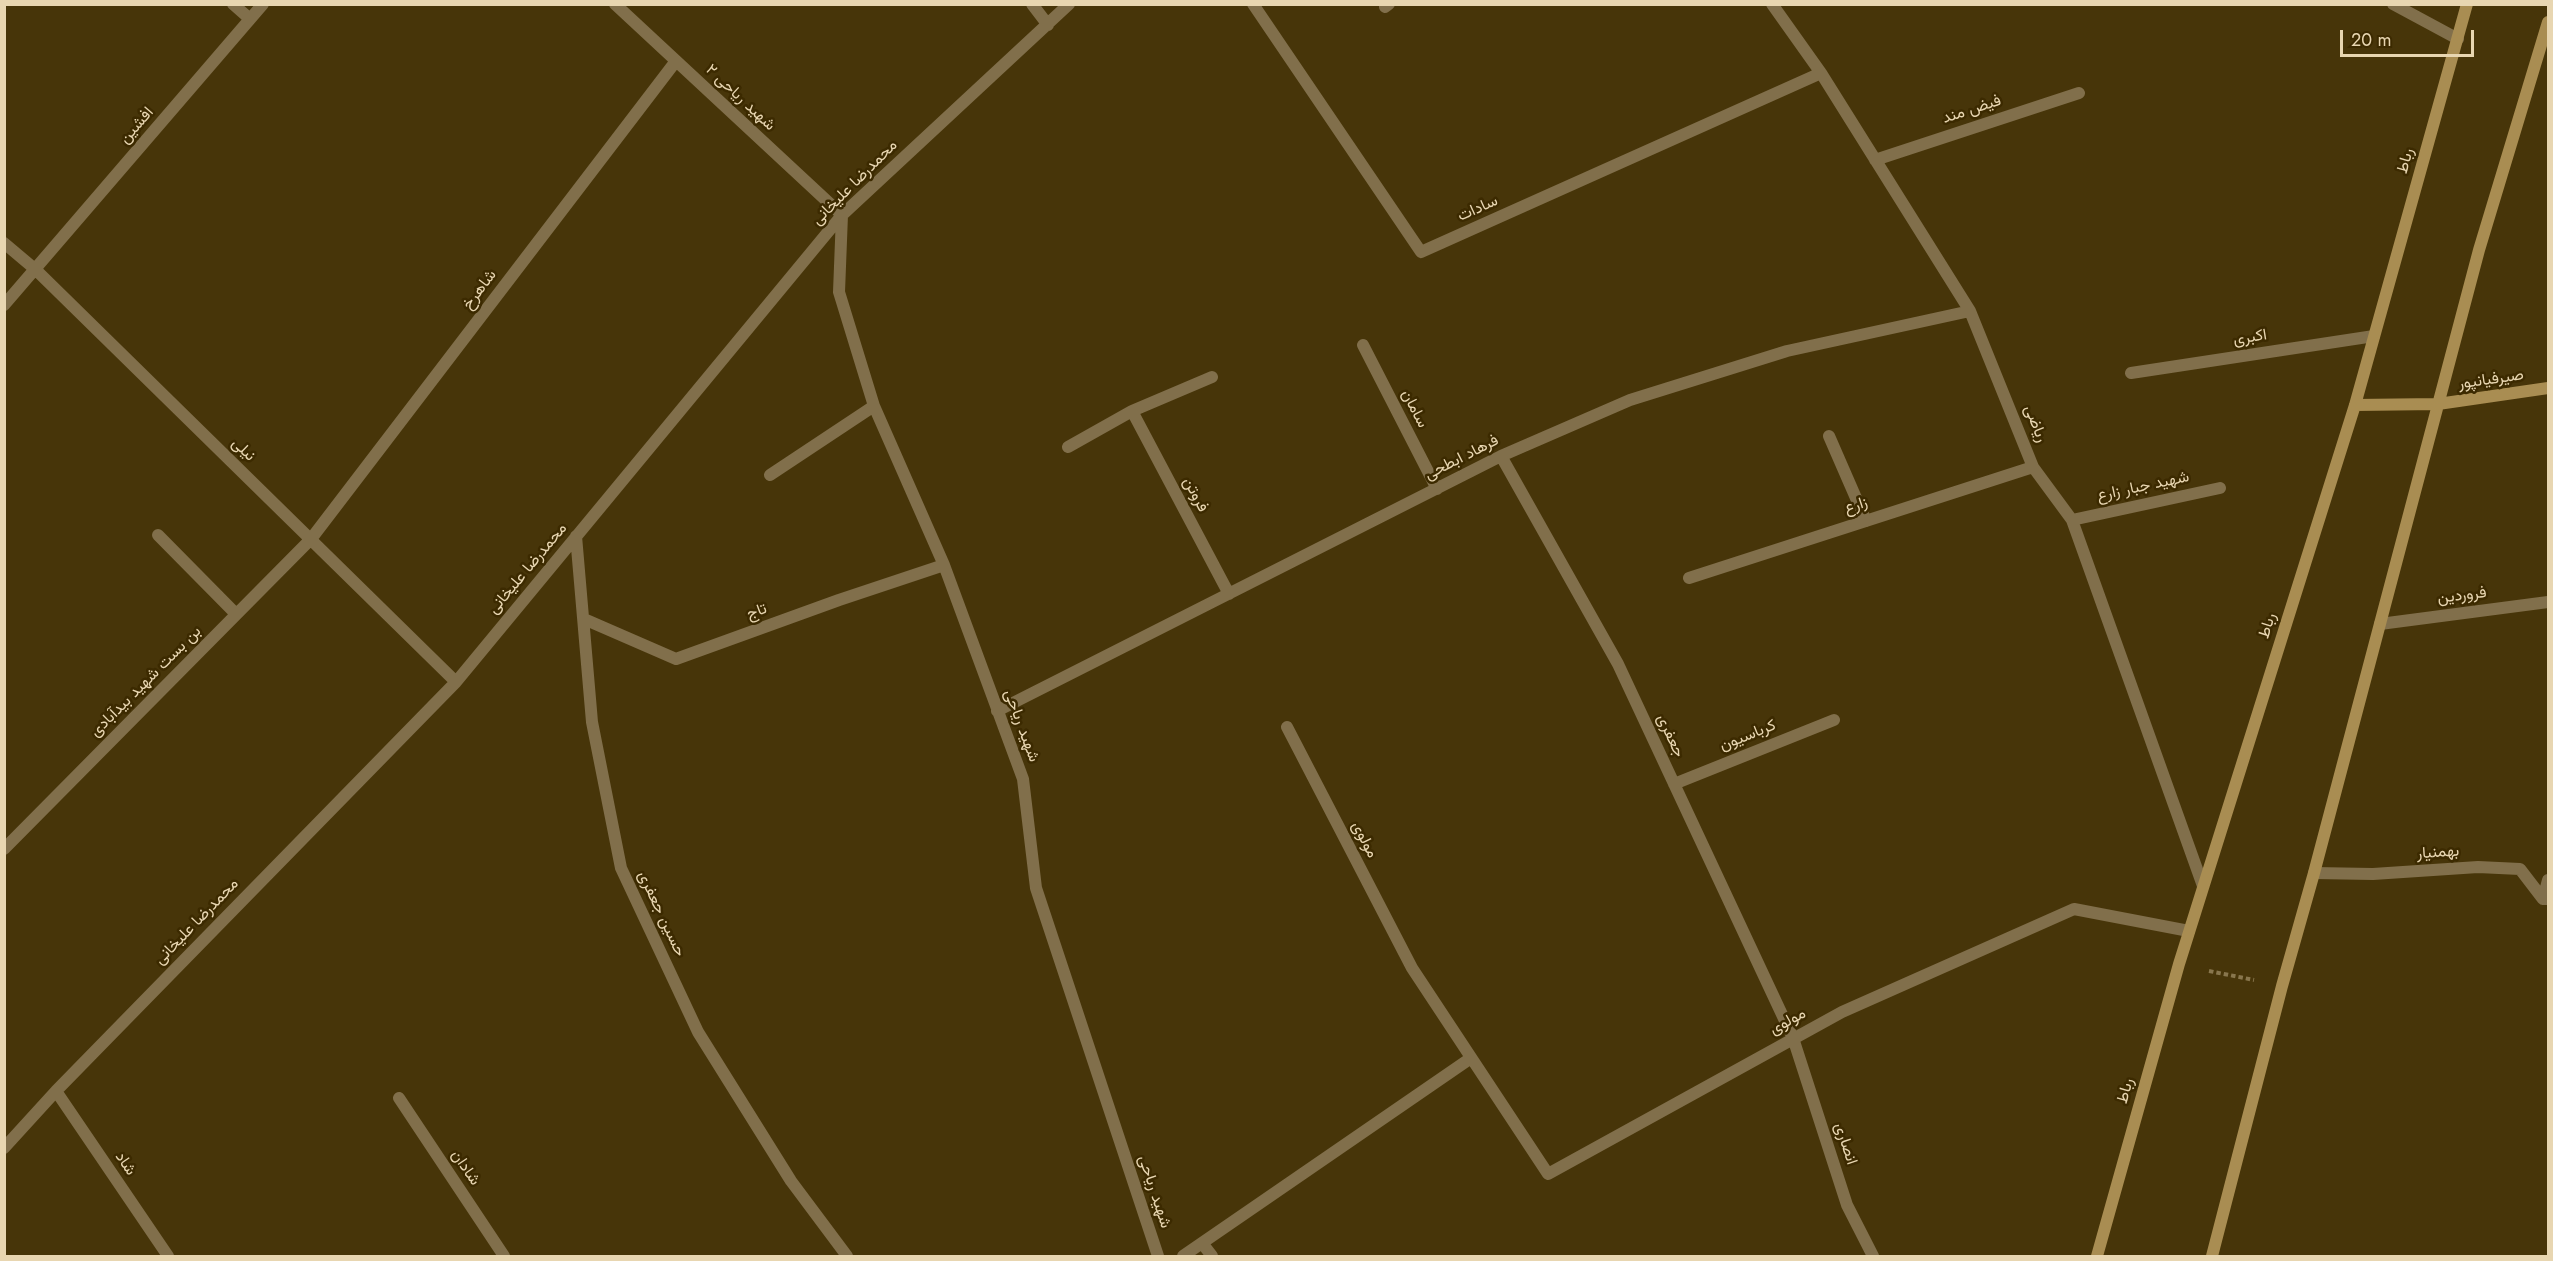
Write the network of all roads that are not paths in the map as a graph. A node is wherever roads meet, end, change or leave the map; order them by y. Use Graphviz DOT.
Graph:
graph roads {
  1 [pos="234,4"];
  2 [pos="263,4"];
  3 [pos="615,4"];
  4 [pos="1032,4"];
  5 [pos="1069,4"];
  6 [pos="1253,4"];
  7 [pos="1772,4"];
  8 [pos="2393,4"];
  9 [pos="2467,4"];
  10 [pos="250,19"];
  11 [pos="2548,22"];
  12 [pos="1048,25"];
  13 [pos="2458,39"];
  14 [pos="676,61"];
  15 [pos="1821,73"];
  16 [pos="2079,93"];
  17 [pos="1875,160"];
  18 [pos="842,215"];
  19 [pos="4,243"];
  20 [pos="36,270"];
  21 [pos="4,305"];
  22 [pos="1970,310"];
  23 [pos="2374,336"];
  24 [pos="1363,345"];
  25 [pos="2131,373"];
  26 [pos="1212,377"];
  27 [pos="2548,388"];
  28 [pos="2438,404"];
  29 [pos="2355,405"];
  30 [pos="874,406"];
  31 [pos="1132,411"];
  32 [pos="1829,436"];
  33 [pos="1068,447"];
  34 [pos="1501,456"];
  35 [pos="2033,466"];
  36 [pos="770,475"];
  37 [pos="2220,488"];
  38 [pos="1437,489"];
  39 [pos="2072,519"];
  40 [pos="1866,521"];
  41 [pos="158,535"];
  42 [pos="576,536"];
  43 [pos="311,539"];
  44 [pos="945,565"];
  45 [pos="1689,578"];
  46 [pos="1229,594"];
  47 [pos="2548,602"];
  48 [pos="236,615"];
  49 [pos="584,619"];
  50 [pos="2380,624"];
  51 [pos="456,682"];
  52 [pos="998,711"];
  53 [pos="1834,720"];
  54 [pos="1287,727"];
  55 [pos="1674,784"];
  56 [pos="4,849"];
  57 [pos="2314,873"];
  58 [pos="2548,880"];
  59 [pos="2203,886"];
  60 [pos="2546,899"];
  61 [pos="2189,931"];
  62 [pos="1793,1038"];
  63 [pos="1471,1058"];
  64 [pos="56,1091"];
  65 [pos="399,1098"];
  66 [pos="4,1148"];
  67 [pos="1202,1243"];
  68 [pos="168,1257"];
  69 [pos="504,1257"];
  70 [pos="847,1257"];
  71 [pos="1158,1257"];
  72 [pos="1183,1257"];
  73 [pos="1212,1257"];
  74 [pos="1873,1257"];
  75 [pos="2097,1257"];
  76 [pos="2212,1257"];
  1 -- 10 [label="street"];
  2 -- 10 [label="street, افشین"];
  3 -- 14 [label="street, شهید ریاحی ۲"];
  4 -- 12 [label="street"];
  5 -- 12 [label="street, محمدرضا علیخانی"];
  6 -- 15 [label="street, سادات"];
  7 -- 15 [label="street, ریاضی"];
  8 -- 13 [label="street"];
  9 -- 13 [label="main road, رباط"];
  10 -- 20 [label="street, افشین"];
  11 -- 28 [label="main road"];
  12 -- 18 [label="street, محمدرضا علیخانی"];
  13 -- 23 [label="main road, رباط"];
  14 -- 18 [label="street, شهید ریاحی ۲"];
  14 -- 43 [label="street, شاهرخ"];
  15 -- 17 [label="street, ریاضی"];
  16 -- 17 [label="street, فیض مند"];
  17 -- 22 [label="street, ریاضی"];
  18 -- 30 [label="street, شهید ریاحی"];
  18 -- 42 [label="street, محمدرضا علیخانی"];
  19 -- 20 [label="street, نیلی"];
  20 -- 21 [label="street, افشین"];
  20 -- 43 [label="street, نیلی"];
  22 -- 34 [label="street, فرهاد ابطحی"];
  22 -- 35 [label="street, ریاضی"];
  23 -- 25 [label="street, اکبری"];
  23 -- 29 [label="main road, رباط"];
  24 -- 38 [label="street, سامان"];
  26 -- 31 [label="street"];
  27 -- 28 [label="main road, صیرفیانپور"];
  28 -- 29 [label="main road, صیرفیانپور"];
  28 -- 50 [label="main road"];
  29 -- 59 [label="main road, رباط"];
  30 -- 36 [label="street"];
  30 -- 44 [label="street, شهید ریاحی"];
  31 -- 33 [label="street"];
  31 -- 46 [label="street, فروتن"];
  32 -- 40 [label="street"];
  34 -- 38 [label="street, فرهاد ابطحی"];
  34 -- 55 [label="street, جعفری"];
  35 -- 39 [label="street, ریاضی"];
  35 -- 40 [label="street, زارع"];
  37 -- 39 [label="street, شهید جبار زارع"];
  38 -- 46 [label="street, فرهاد ابطحی"];
  39 -- 59 [label="street, ریاضی"];
  40 -- 45 [label="street, زارع"];
  41 -- 48 [label="street"];
  42 -- 49 [label="street, حسین جعفری"];
  42 -- 51 [label="street, محمدرضا علیخانی"];
  43 -- 48 [label="street, بن بست شهید بیدآبادی"];
  43 -- 51 [label="street, نیلی"];
  44 -- 49 [label="street, تاج"];
  44 -- 52 [label="street, شهید ریاحی"];
  46 -- 52 [label="street, فرهاد ابطحی"];
  47 -- 50 [label="street, فروردین"];
  48 -- 56 [label="street, بن بست شهید بیدآبادی"];
  49 -- 70 [label="street, حسین جعفری"];
  50 -- 57 [label="main road"];
  51 -- 64 [label="street, محمدرضا علیخانی"];
  52 -- 71 [label="street, شهید ریاحی"];
  53 -- 55 [label="street, کرباسیون"];
  54 -- 63 [label="street, مولوی"];
  55 -- 62 [label="street, جعفری"];
  57 -- 60 [label="street, بهمنیار"];
  57 -- 76 [label="main road"];
  58 -- 60 [label="street"];
  59 -- 61 [label="main road, رباط"];
  61 -- 62 [label="street, مولوی"];
  61 -- 75 [label="main road, رباط"];
  62 -- 63 [label="street, مولوی"];
  62 -- 74 [label="street, انصاری"];
  63 -- 67 [label="street"];
  64 -- 66 [label="street, محمدرضا علیخانی"];
  64 -- 68 [label="street, شاد"];
  65 -- 69 [label="street, شادان"];
  67 -- 72 [label="street"];
  67 -- 73 [label="street"];
}
